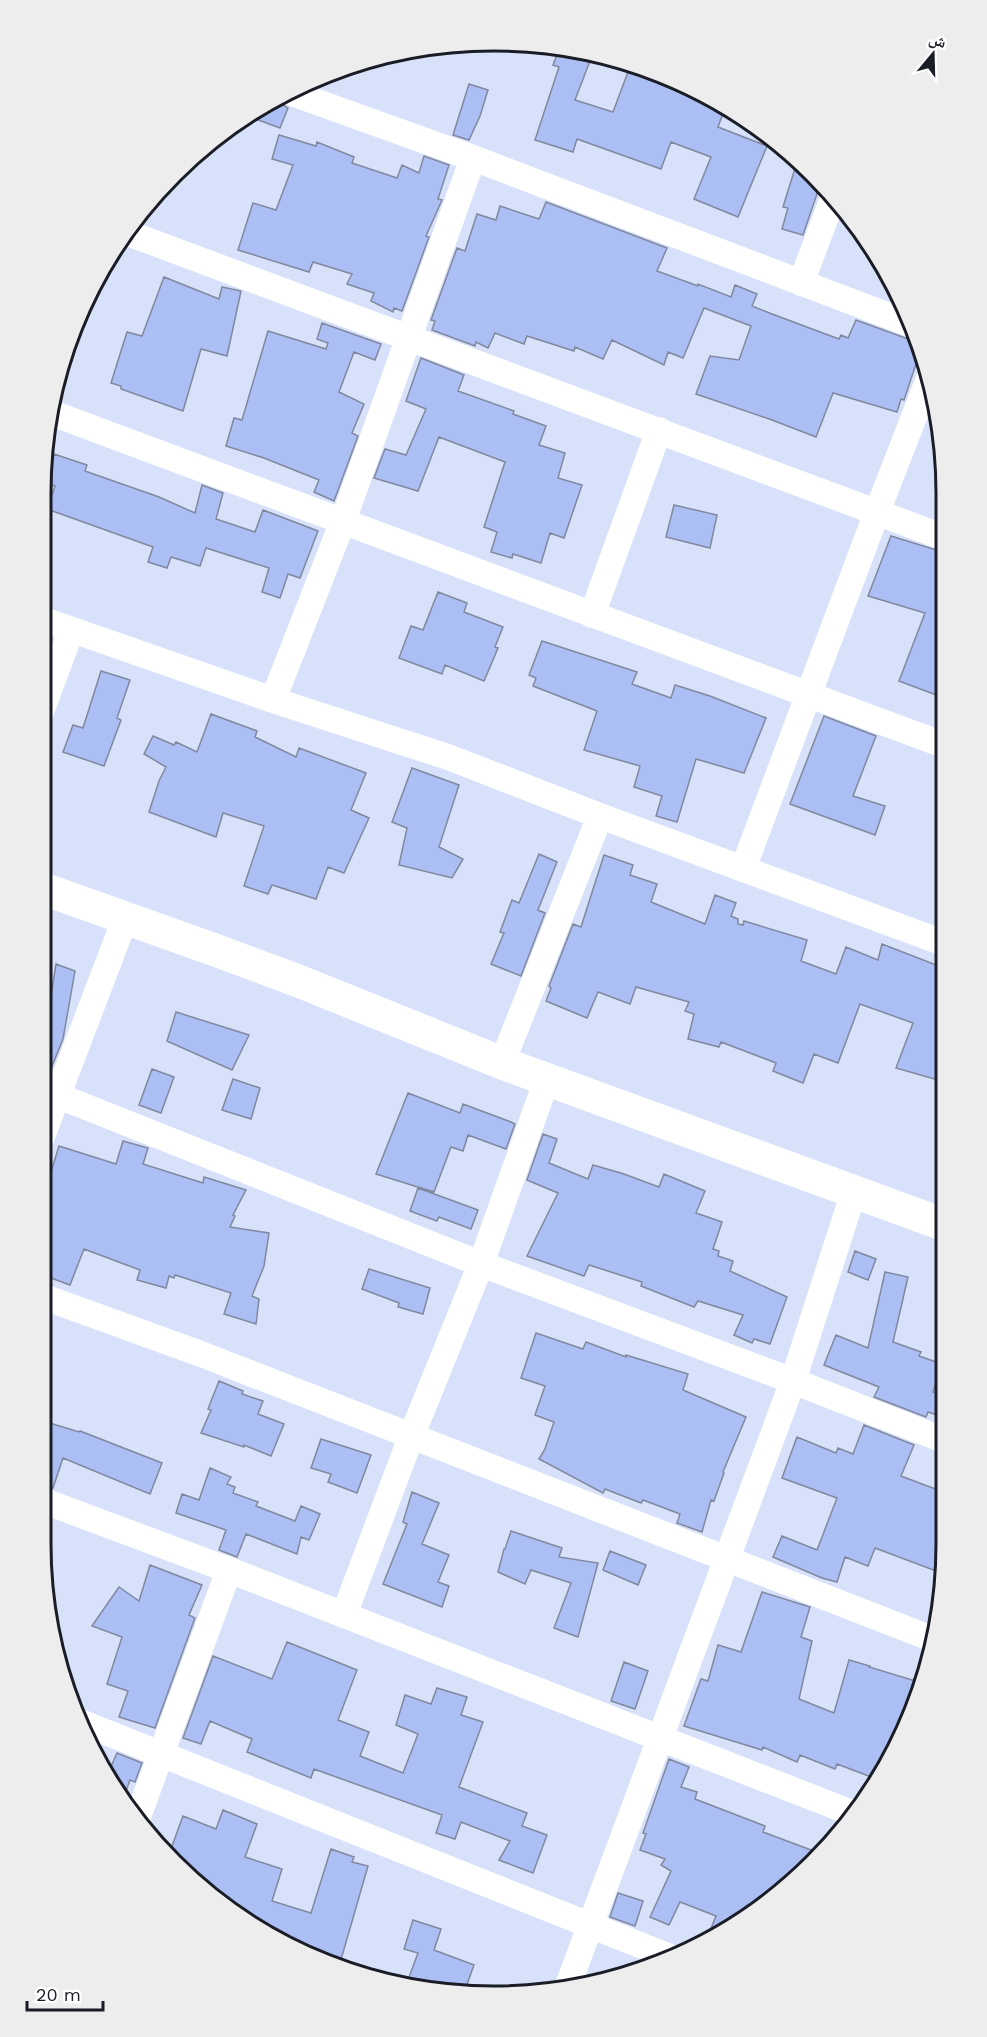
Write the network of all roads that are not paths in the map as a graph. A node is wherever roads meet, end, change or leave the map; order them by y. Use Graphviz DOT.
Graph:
graph roads {
  1 [pos="300,96"];
  2 [pos="473,158"];
  3 [pos="830,206"];
  4 [pos="134,235"];
  5 [pos="801,283"];
  6 [pos="900,320"];
  7 [pos="409,337"];
  8 [pos="924,392"];
  9 [pos="59,416"];
  10 [pos="659,430"];
  11 [pos="877,512"];
  12 [pos="343,521"];
  13 [pos="936,534"];
  14 [pos="592,615"];
  15 [pos="51,623"];
  16 [pos="71,631"];
  17 [pos="51,683"];
  18 [pos="808,695"];
  19 [pos="273,700"];
  20 [pos="936,743"];
  21 [pos="600,816"];
  22 [pos="743,869"];
  23 [pos="51,892"];
  24 [pos="125,919"];
  25 [pos="936,940"];
  26 [pos="502,1063"];
  27 [pos="547,1079"];
  28 [pos="51,1087"];
  29 [pos="51,1093"];
  30 [pos="854,1191"];
  31 [pos="936,1222"];
  32 [pos="481,1264"];
  33 [pos="51,1300"];
  34 [pos="793,1381"];
  35 [pos="411,1437"];
  36 [pos="936,1437"];
  37 [pos="51,1504"];
  38 [pos="726,1559"];
  39 [pos="229,1570"];
  40 [pos="344,1615"];
  41 [pos="926,1636"];
  42 [pos="91,1726"];
  43 [pos="660,1738"];
  44 [pos="162,1754"];
  45 [pos="140,1811"];
  46 [pos="846,1811"];
  47 [pos="590,1926"];
  48 [pos="660,1953"];
  49 [pos="570,1979"];
  1 -- 2 [label="street"];
  2 -- 5 [label="street"];
  2 -- 7 [label="street"];
  3 -- 5 [label="street"];
  4 -- 7 [label="street"];
  5 -- 6 [label="street"];
  7 -- 10 [label="street"];
  7 -- 12 [label="street"];
  8 -- 11 [label="street"];
  9 -- 12 [label="street"];
  10 -- 11 [label="street"];
  10 -- 14 [label="street"];
  11 -- 13 [label="street"];
  11 -- 18 [label="street"];
  12 -- 14 [label="street"];
  12 -- 19 [label="street"];
  14 -- 18 [label="street"];
  15 -- 16 [label="street"];
  16 -- 17 [label="street"];
  16 -- 19 [label="street"];
  18 -- 20 [label="street"];
  18 -- 22 [label="street"];
  19 -- 21 [label="street"];
  21 -- 22 [label="street"];
  21 -- 26 [label="street"];
  22 -- 25 [label="street"];
  23 -- 24 [label="main road"];
  24 -- 26 [label="main road"];
  24 -- 28 [label="street"];
  26 -- 27 [label="main road"];
  27 -- 30 [label="main road"];
  27 -- 32 [label="street"];
  29 -- 32 [label="street"];
  30 -- 31 [label="main road"];
  30 -- 34 [label="street"];
  32 -- 34 [label="street"];
  32 -- 35 [label="street"];
  33 -- 35 [label="street"];
  34 -- 36 [label="street"];
  34 -- 38 [label="street"];
  35 -- 38 [label="street"];
  35 -- 40 [label="street"];
  37 -- 39 [label="street"];
  38 -- 41 [label="street"];
  38 -- 43 [label="street"];
  39 -- 40 [label="street"];
  39 -- 44 [label="street"];
  40 -- 43 [label="street"];
  42 -- 44 [label="street"];
  43 -- 46 [label="street"];
  43 -- 47 [label="street"];
  44 -- 45 [label="street"];
  44 -- 47 [label="street"];
  47 -- 48 [label="street"];
  47 -- 49 [label="street"];
}
